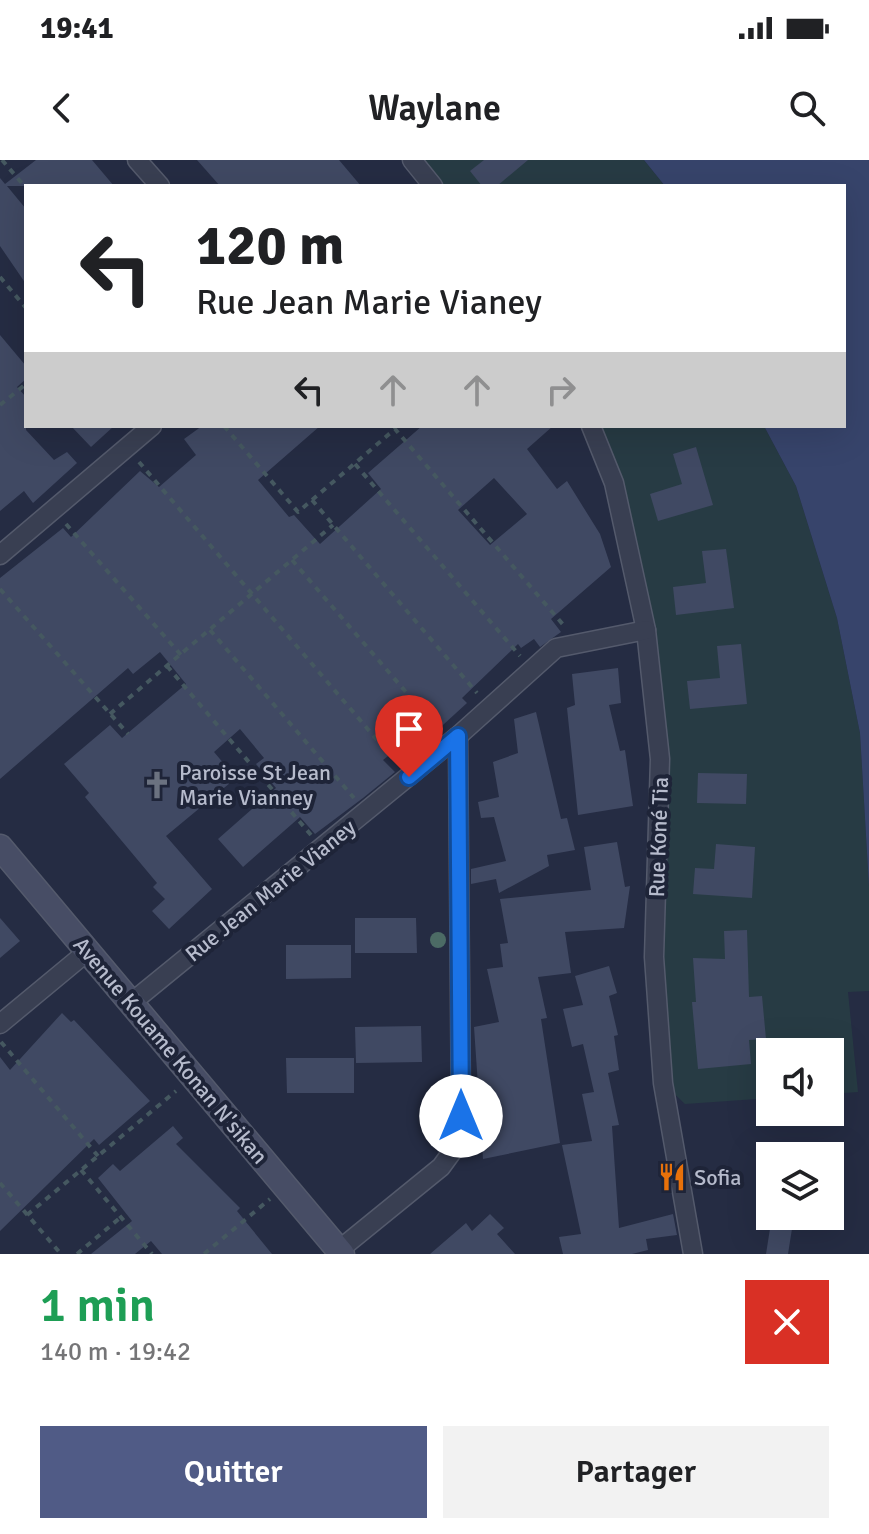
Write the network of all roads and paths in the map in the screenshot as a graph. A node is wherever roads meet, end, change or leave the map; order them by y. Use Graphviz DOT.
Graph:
graph roads {
  1 [pos="2,160"];
  2 [pos="137,160"];
  3 [pos="412,160"];
  4 [pos="158,184"];
  5 [pos="431,184"];
  6 [pos="24,186"];
  7 [pos="0,277"];
  8 [pos="24,306"];
  9 [pos="24,386"];
  10 [pos="0,405"];
  11 [pos="150,428"];
  12 [pos="226,428"];
  13 [pos="592,428"];
  14 [pos="127,448"];
  15 [pos="355,464"];
  16 [pos="312,500"];
  17 [pos="53,510"];
  18 [pos="333,525"];
  19 [pos="0,555"];
  20 [pos="292,560"];
  21 [pos="0,589"];
  22 [pos="252,594"];
  23 [pos="210,630"];
  24 [pos="646,630"];
  25 [pos="578,642"];
  26 [pos="181,655"];
  27 [pos="167,666"];
  28 [pos="531,668"];
  29 [pos="489,707"];
  30 [pos="110,714"];
  31 [pos="128,734"];
  32 [pos="454,739"];
  33 [pos="409,777"];
  34 [pos="366,811"];
  35 [pos="0,847"];
  36 [pos="322,848"];
  37 [pos="88,951"];
  38 [pos="131,1003"];
  39 [pos="0,1024"];
  40 [pos="0,1041"];
  41 [pos="193,1077"];
  42 [pos="98,1156"];
  43 [pos="81,1170"];
  44 [pos="0,1183"];
  45 [pos="285,1186"];
  46 [pos="27,1215"];
  47 [pos="121,1217"];
  48 [pos="340,1252"];
  49 [pos="61,1254"];
  50 [pos="77,1254"];
  51 [pos="152,1254"];
  52 [pos="204,1254"];
  53 [pos="693,1254"];
  1 -- 6 [label="path"];
  2 -- 4 [label="street"];
  3 -- 5 [label="street"];
  7 -- 8 [label="path"];
  9 -- 10 [label="path"];
  11 -- 14 [label="street"];
  12 -- 16 [label="path"];
  13 -- 24 [label="street, Rue Koné Tia"];
  14 -- 17 [label="street"];
  14 -- 22 [label="path"];
  15 -- 16 [label="path"];
  15 -- 25 [label="path"];
  15 -- 28 [label="path"];
  16 -- 18 [label="path"];
  17 -- 19 [label="street"];
  17 -- 26 [label="path"];
  18 -- 20 [label="path"];
  18 -- 29 [label="path"];
  20 -- 22 [label="path"];
  20 -- 32 [label="path"];
  21 -- 30 [label="path"];
  22 -- 23 [label="path"];
  22 -- 33 [label="path"];
  23 -- 26 [label="path"];
  23 -- 34 [label="path"];
  24 -- 25 [label="street, Rue Jean Marie Vianey"];
  24 -- 53 [label="street, Rue Koné Tia"];
  25 -- 28 [label="street, Rue Jean Marie Vianey"];
  26 -- 27 [label="path"];
  27 -- 30 [label="path"];
  27 -- 36 [label="path"];
  28 -- 29 [label="street, Rue Jean Marie Vianey"];
  29 -- 32 [label="street, Rue Jean Marie Vianey"];
  30 -- 31 [label="path"];
  32 -- 33 [label="street, Rue Jean Marie Vianey"];
  32 -- 48 [label="street"];
  33 -- 34 [label="street, Rue Jean Marie Vianey"];
  34 -- 36 [label="street, Rue Jean Marie Vianey"];
  35 -- 37 [label="street, Avenue Kouame Konan N'sikan"];
  36 -- 38 [label="street, Rue Jean Marie Vianey"];
  37 -- 38 [label="street, Avenue Kouame Konan N'sikan"];
  37 -- 39 [label="street"];
  38 -- 41 [label="street, Avenue Kouame Konan N'sikan"];
  40 -- 42 [label="path"];
  41 -- 42 [label="path"];
  41 -- 45 [label="street, Avenue Kouame Konan N'sikan"];
  42 -- 43 [label="path"];
  43 -- 46 [label="path"];
  43 -- 47 [label="path"];
  44 -- 46 [label="path"];
  45 -- 48 [label="street, Avenue Kouame Konan N'sikan"];
  45 -- 52 [label="path"];
  46 -- 49 [label="path"];
  47 -- 50 [label="path"];
  47 -- 51 [label="path"];
}
